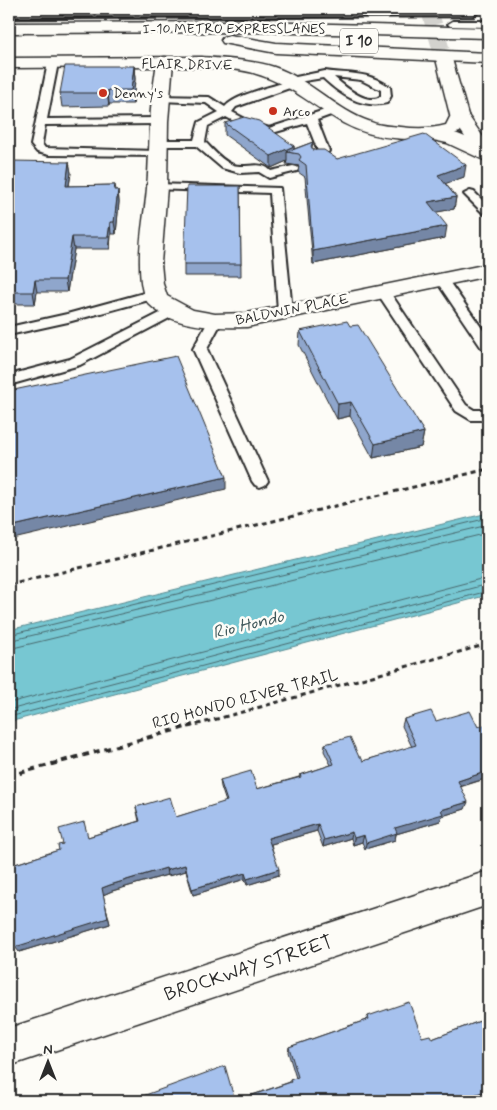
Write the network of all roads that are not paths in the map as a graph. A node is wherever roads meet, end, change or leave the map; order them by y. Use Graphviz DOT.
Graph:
graph roads {
  1 [pos="9,13"];
  2 [pos="472,13"];
  3 [pos="488,24"];
  4 [pos="9,28"];
  5 [pos="46,28"];
  6 [pos="488,33"];
  7 [pos="19,35"];
  8 [pos="230,40"];
  9 [pos="488,45"];
  10 [pos="488,58"];
  11 [pos="444,59"];
  12 [pos="165,62"];
  13 [pos="12,63"];
  14 [pos="53,63"];
  15 [pos="325,74"];
  16 [pos="292,82"];
  17 [pos="261,93"];
  18 [pos="170,98"];
  19 [pos="335,110"];
  20 [pos="226,113"];
  21 [pos="459,115"];
  22 [pos="311,119"];
  23 [pos="159,121"];
  24 [pos="41,122"];
  25 [pos="430,134"];
  26 [pos="199,143"];
  27 [pos="157,148"];
  28 [pos="487,149"];
  29 [pos="318,158"];
  30 [pos="293,168"];
  31 [pos="157,187"];
  32 [pos="470,194"];
  33 [pos="488,212"];
  34 [pos="488,270"];
  35 [pos="441,279"];
  36 [pos="382,291"];
  37 [pos="155,294"];
  38 [pos="174,310"];
  39 [pos="285,311"];
  40 [pos="215,321"];
  41 [pos="9,331"];
  42 [pos="488,347"];
  43 [pos="9,380"];
  44 [pos="488,415"];
  45 [pos="260,481"];
  46 [pos="488,888"];
  47 [pos="9,1047"];
  1 -- 2 [label="lane"];
  3 -- 5 [label="lane"];
  4 -- 7 [label="main road, I-10 METRO EXPRESSLANES"];
  5 -- 6 [label="main road, I-10 METRO EXPRESSLANES"];
  5 -- 7 [label="main road, I-10 METRO EXPRESSLANES"];
  7 -- 8 [label="main road, I 10"];
  8 -- 9 [label="main road, I 10"];
  8 -- 10 [label="main road"];
  11 -- 21 [label="main road"];
  12 -- 14 [label="main road, FLAIR DRIVE"];
  12 -- 16 [label="main road, FLAIR DRIVE"];
  12 -- 18 [label="main road"];
  13 -- 14 [label="main road, FLAIR DRIVE"];
  14 -- 24 [label="lane"];
  15 -- 15 [label="lane"];
  15 -- 16 [label="lane"];
  16 -- 17 [label="lane"];
  16 -- 19 [label="main road, FLAIR DRIVE"];
  17 -- 20 [label="lane"];
  18 -- 20 [label="lane"];
  18 -- 23 [label="main road"];
  19 -- 22 [label="lane"];
  19 -- 25 [label="main road, FLAIR DRIVE"];
  20 -- 22 [label="lane"];
  20 -- 26 [label="lane"];
  21 -- 25 [label="main road, FLAIR DRIVE"];
  21 -- 28 [label="main road"];
  22 -- 29 [label="lane"];
  23 -- 24 [label="lane"];
  23 -- 27 [label="main road"];
  24 -- 27 [label="lane"];
  25 -- 28 [label="main road"];
  26 -- 27 [label="lane"];
  26 -- 30 [label="lane"];
  27 -- 31 [label="main road"];
  31 -- 37 [label="main road"];
  31 -- 39 [label="lane"];
  32 -- 33 [label="lane"];
  34 -- 35 [label="main road, BALDWIN PLACE"];
  35 -- 36 [label="main road, BALDWIN PLACE"];
  35 -- 42 [label="lane"];
  36 -- 39 [label="main road, BALDWIN PLACE"];
  36 -- 44 [label="lane"];
  37 -- 38 [label="main road, BALDWIN PLACE"];
  37 -- 41 [label="lane"];
  38 -- 40 [label="main road, BALDWIN PLACE"];
  38 -- 43 [label="lane"];
  39 -- 40 [label="main road, BALDWIN PLACE"];
  40 -- 45 [label="lane"];
  46 -- 47 [label="main road, BROCKWAY STREET"];
}
